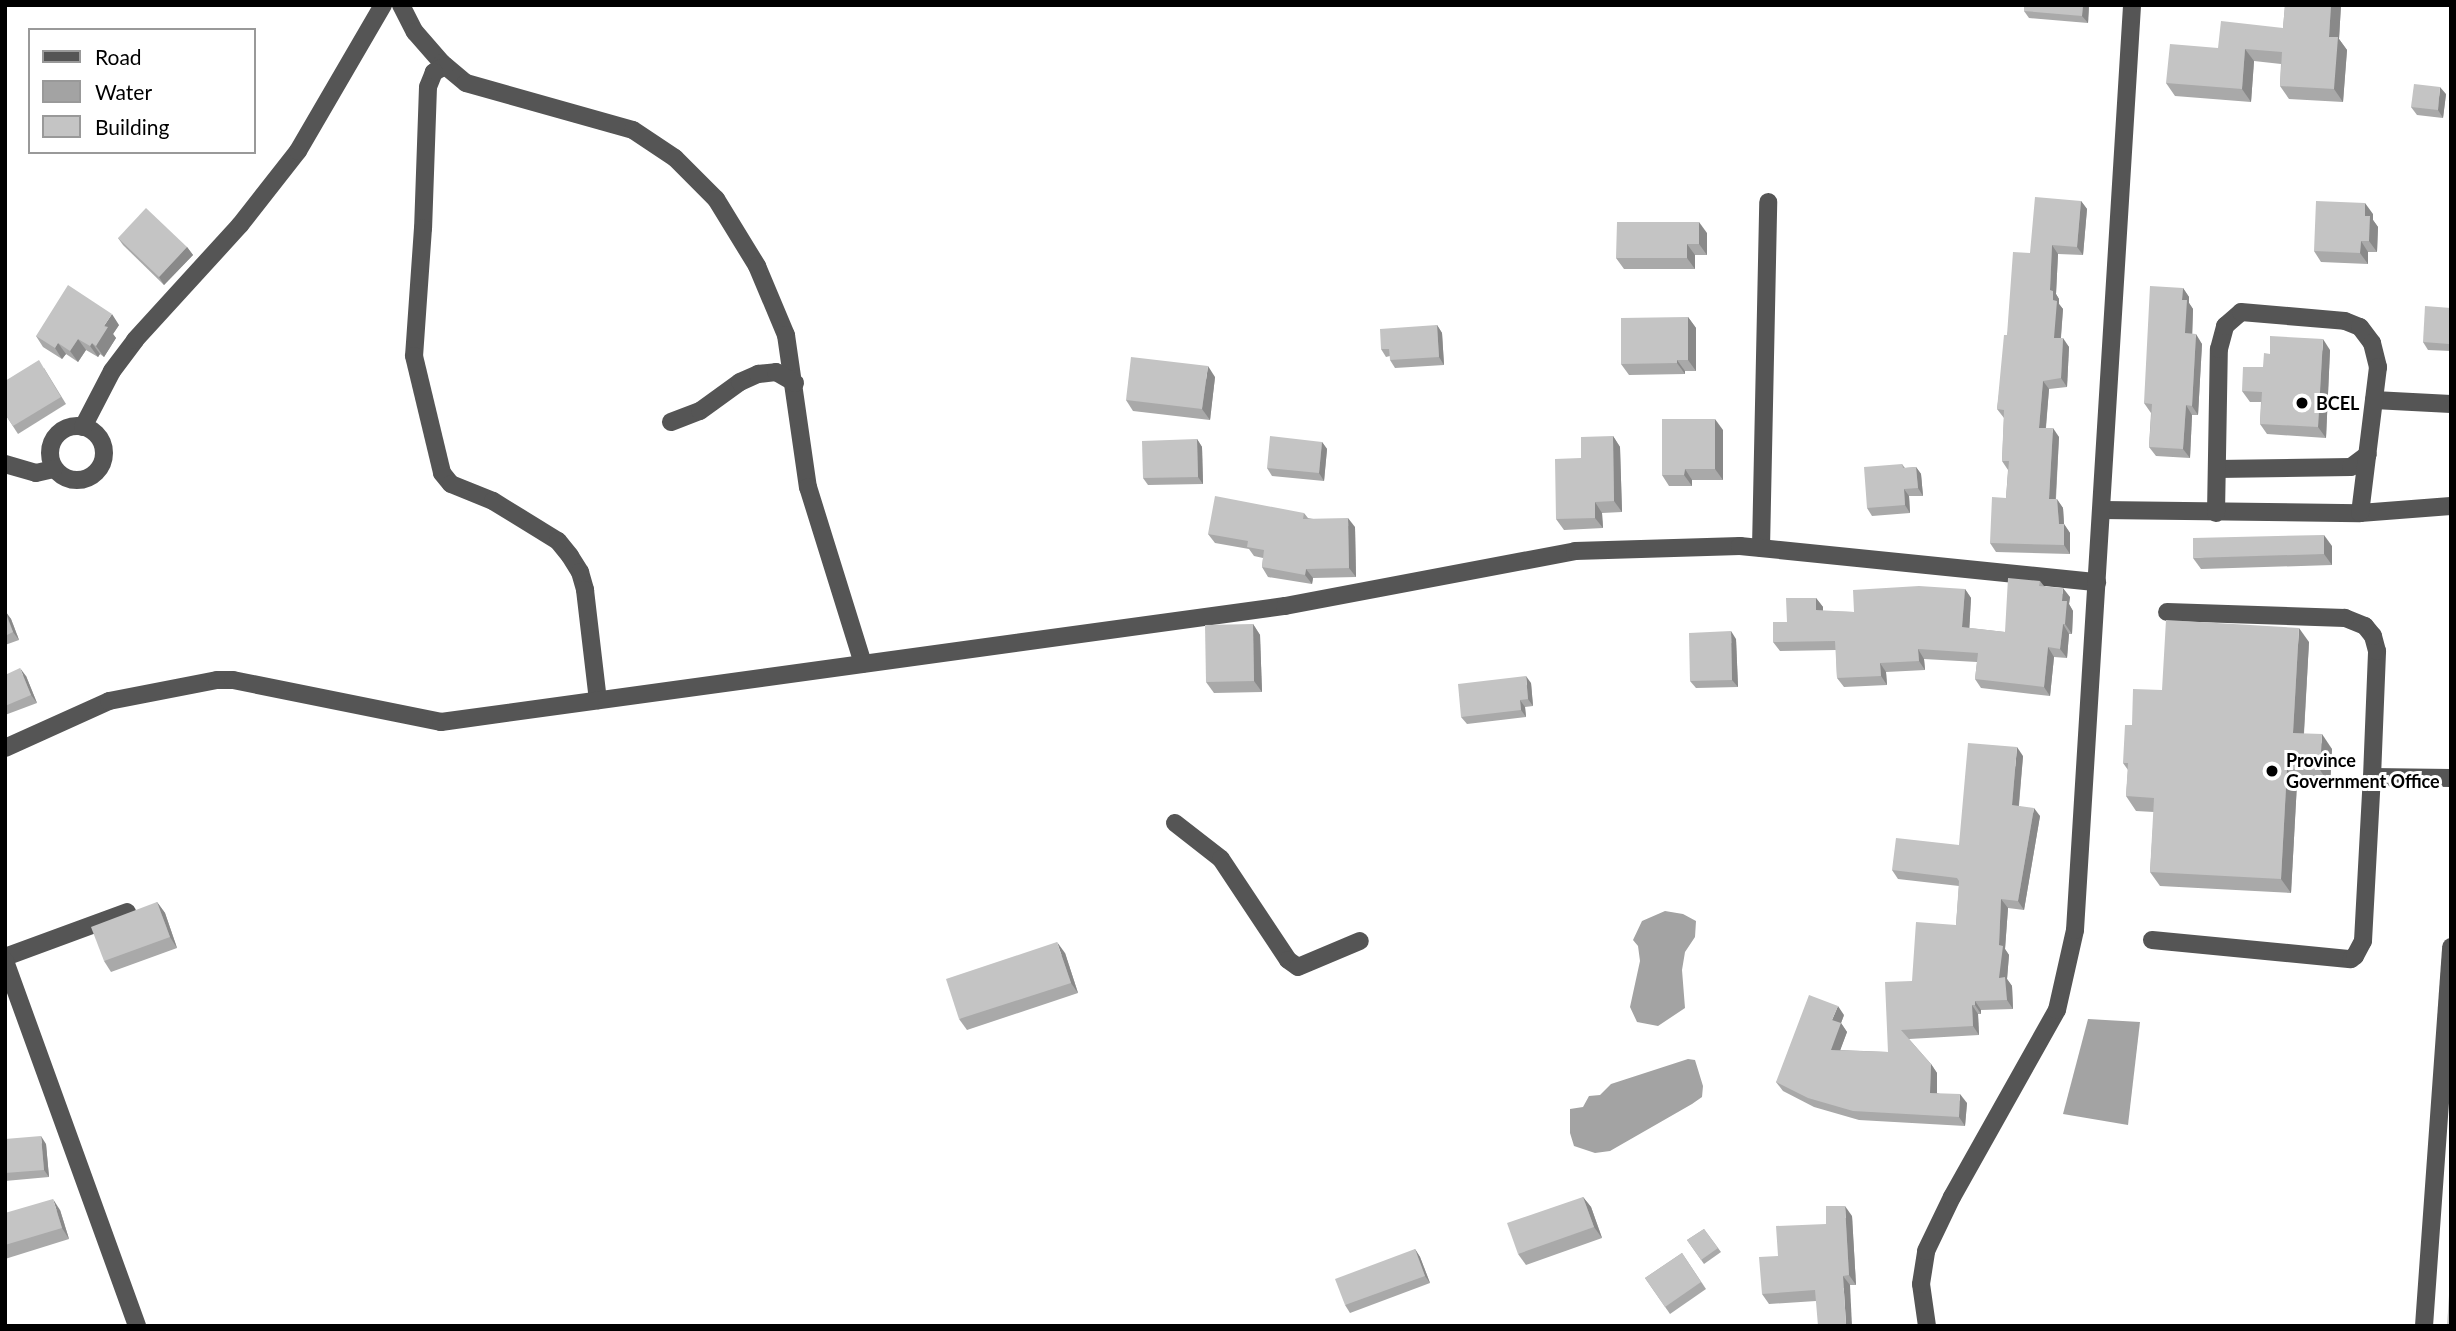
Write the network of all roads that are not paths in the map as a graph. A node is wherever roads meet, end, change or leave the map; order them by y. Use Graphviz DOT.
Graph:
graph roads {
  1 [pos="383,5"];
  2 [pos="401,5"];
  3 [pos="2132,5"];
  4 [pos="445,66"];
  5 [pos="1768,202"];
  6 [pos="795,383"];
  7 [pos="2374,400"];
  8 [pos="2451,404"];
  9 [pos="671,422"];
  10 [pos="83,426"];
  11 [pos="2368,454"];
  12 [pos="5,464"];
  13 [pos="54,469"];
  14 [pos="2217,469"];
  15 [pos="2451,506"];
  16 [pos="2102,510"];
  17 [pos="2216,513"];
  18 [pos="2360,513"];
  19 [pos="1761,548"];
  20 [pos="2097,582"];
  21 [pos="2167,612"];
  22 [pos="863,664"];
  23 [pos="598,700"];
  24 [pos="5,748"];
  25 [pos="2372,777"];
  26 [pos="2451,778"];
  27 [pos="1175,823"];
  28 [pos="127,912"];
  29 [pos="2152,940"];
  30 [pos="1360,941"];
  31 [pos="2451,947"];
  32 [pos="5,959"];
  33 [pos="137,1326"];
  34 [pos="1927,1326"];
  35 [pos="2424,1326"];
  1 -- 10 [label="street"];
  2 -- 4 [label="street"];
  3 -- 16 [label="street"];
  4 -- 6 [label="street"];
  4 -- 23 [label="street"];
  5 -- 19 [label="street"];
  6 -- 9 [label="street"];
  6 -- 22 [label="street"];
  7 -- 8 [label="street"];
  7 -- 11 [label="street"];
  7 -- 14 [label="street"];
  10 -- 13 [label="street"];
  10 -- 13 [label="street"];
  11 -- 14 [label="street"];
  11 -- 18 [label="street"];
  12 -- 13 [label="street"];
  14 -- 17 [label="street"];
  15 -- 18 [label="street"];
  16 -- 17 [label="street"];
  16 -- 20 [label="street"];
  17 -- 18 [label="street"];
  19 -- 20 [label="street"];
  19 -- 22 [label="street"];
  20 -- 34 [label="street"];
  21 -- 25 [label="street"];
  22 -- 23 [label="street"];
  23 -- 24 [label="street"];
  25 -- 26 [label="street"];
  25 -- 29 [label="street"];
  27 -- 30 [label="street"];
  28 -- 32 [label="street"];
  31 -- 35 [label="street"];
  32 -- 33 [label="street"];
}
